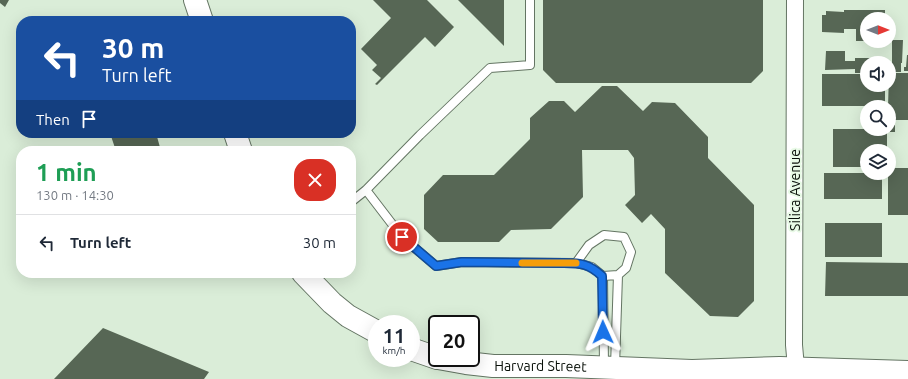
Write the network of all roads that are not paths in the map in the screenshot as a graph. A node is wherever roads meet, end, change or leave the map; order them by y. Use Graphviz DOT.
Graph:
graph roads {
  1 [pos="195,0"];
  2 [pos="530,0"];
  3 [pos="796,0"];
  4 [pos="200,16"];
  5 [pos="366,190"];
  6 [pos="356,198"];
  7 [pos="576,263"];
  8 [pos="618,275"];
  9 [pos="602,276"];
  10 [pos="308,278"];
  11 [pos="368,327"];
  12 [pos="480,365"];
  13 [pos="610,368"];
  14 [pos="908,372"];
  15 [pos="797,374"];
  1 -- 4 [label="street"];
  2 -- 5 [label="lane"];
  3 -- 15 [label="street, Silica Avenue"];
  5 -- 6 [label="lane"];
  5 -- 7 [label="lane"];
  7 -- 8 [label="lane"];
  7 -- 9 [label="lane"];
  8 -- 9 [label="lane"];
  8 -- 13 [label="lane"];
  9 -- 13 [label="lane"];
  10 -- 11 [label="street"];
  12 -- 13 [label="street, Harvard Street"];
  13 -- 15 [label="street, Harvard Street"];
  14 -- 15 [label="street, Harvard Street"];
}
